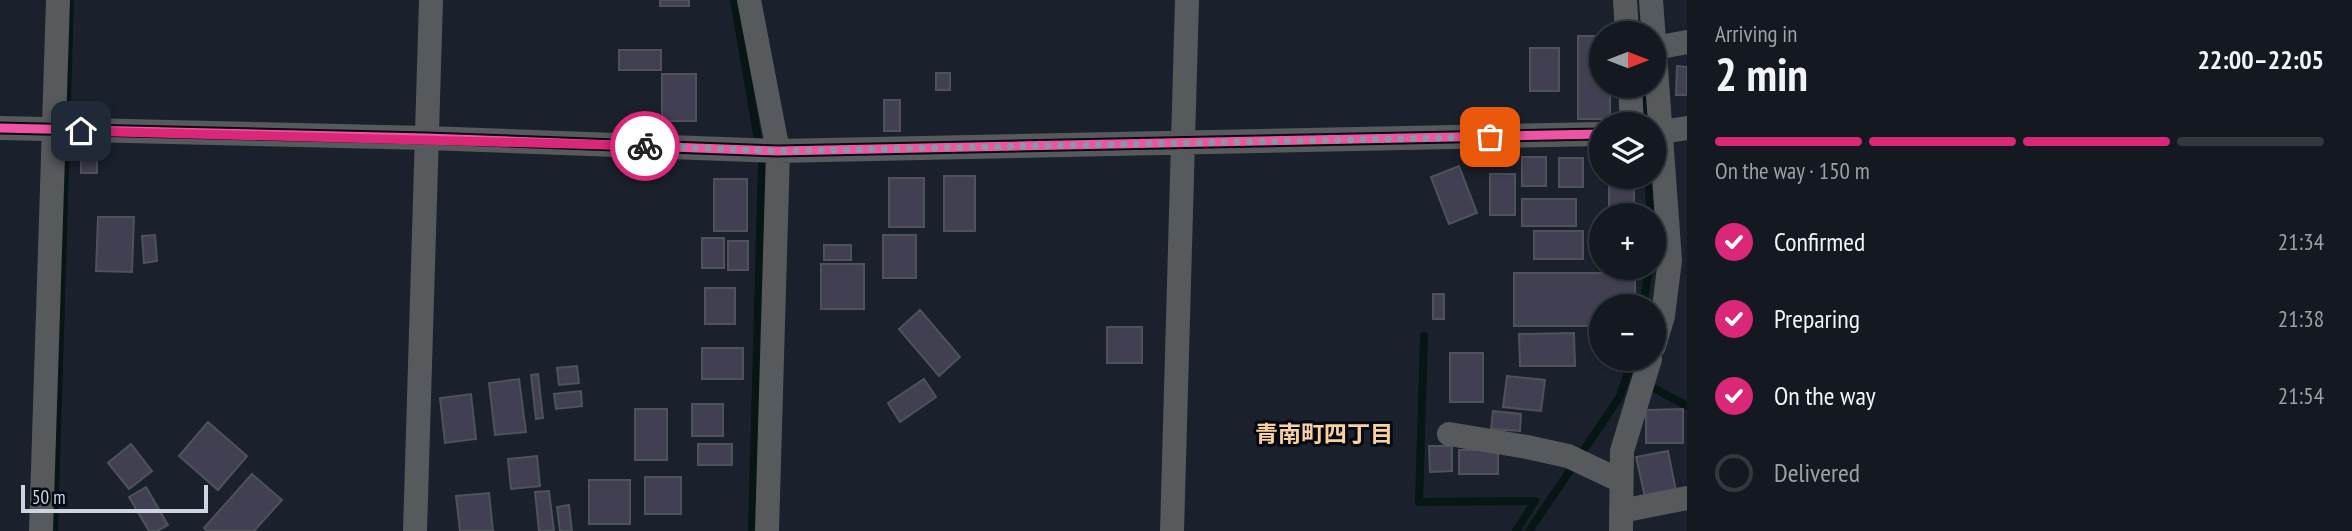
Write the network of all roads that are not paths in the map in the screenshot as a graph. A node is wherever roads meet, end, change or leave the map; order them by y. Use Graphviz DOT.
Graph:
graph roads {
  1 [pos="58,0"];
  2 [pos="431,0"];
  3 [pos="749,0"];
  4 [pos="1187,0"];
  5 [pos="1625,0"];
  6 [pos="1651,0"];
  7 [pos="1626,21"];
  8 [pos="1653,21"];
  9 [pos="1687,43"];
  10 [pos="1666,46"];
  11 [pos="0,128"];
  12 [pos="1687,128"];
  13 [pos="54,130"];
  14 [pos="1666,132"];
  15 [pos="1589,134"];
  16 [pos="427,138"];
  17 [pos="1183,144"];
  18 [pos="778,151"];
  19 [pos="1663,189"];
  20 [pos="1666,294"];
  21 [pos="1646,371"];
  22 [pos="1449,435"];
  23 [pos="1621,481"];
  24 [pos="1687,498"];
  25 [pos="1621,521"];
  26 [pos="41,531"];
  27 [pos="415,531"];
  28 [pos="767,531"];
  29 [pos="1172,531"];
  1 -- 13 [label="street"];
  2 -- 16 [label="street"];
  3 -- 18 [label="street"];
  4 -- 17 [label="street"];
  5 -- 7 [label="street"];
  6 -- 8 [label="street"];
  9 -- 10 [label="street"];
  11 -- 13 [label="street"];
  12 -- 14 [label="street"];
  13 -- 16 [label="street"];
  13 -- 26 [label="street"];
  15 -- 17 [label="street"];
  16 -- 18 [label="street"];
  16 -- 27 [label="street"];
  17 -- 18 [label="street"];
  17 -- 29 [label="street"];
  18 -- 28 [label="street"];
  19 -- 20 [label="street"];
  21 -- 23 [label="street"];
  22 -- 23 [label="street"];
  23 -- 25 [label="street"];
  24 -- 25 [label="street"];
}
